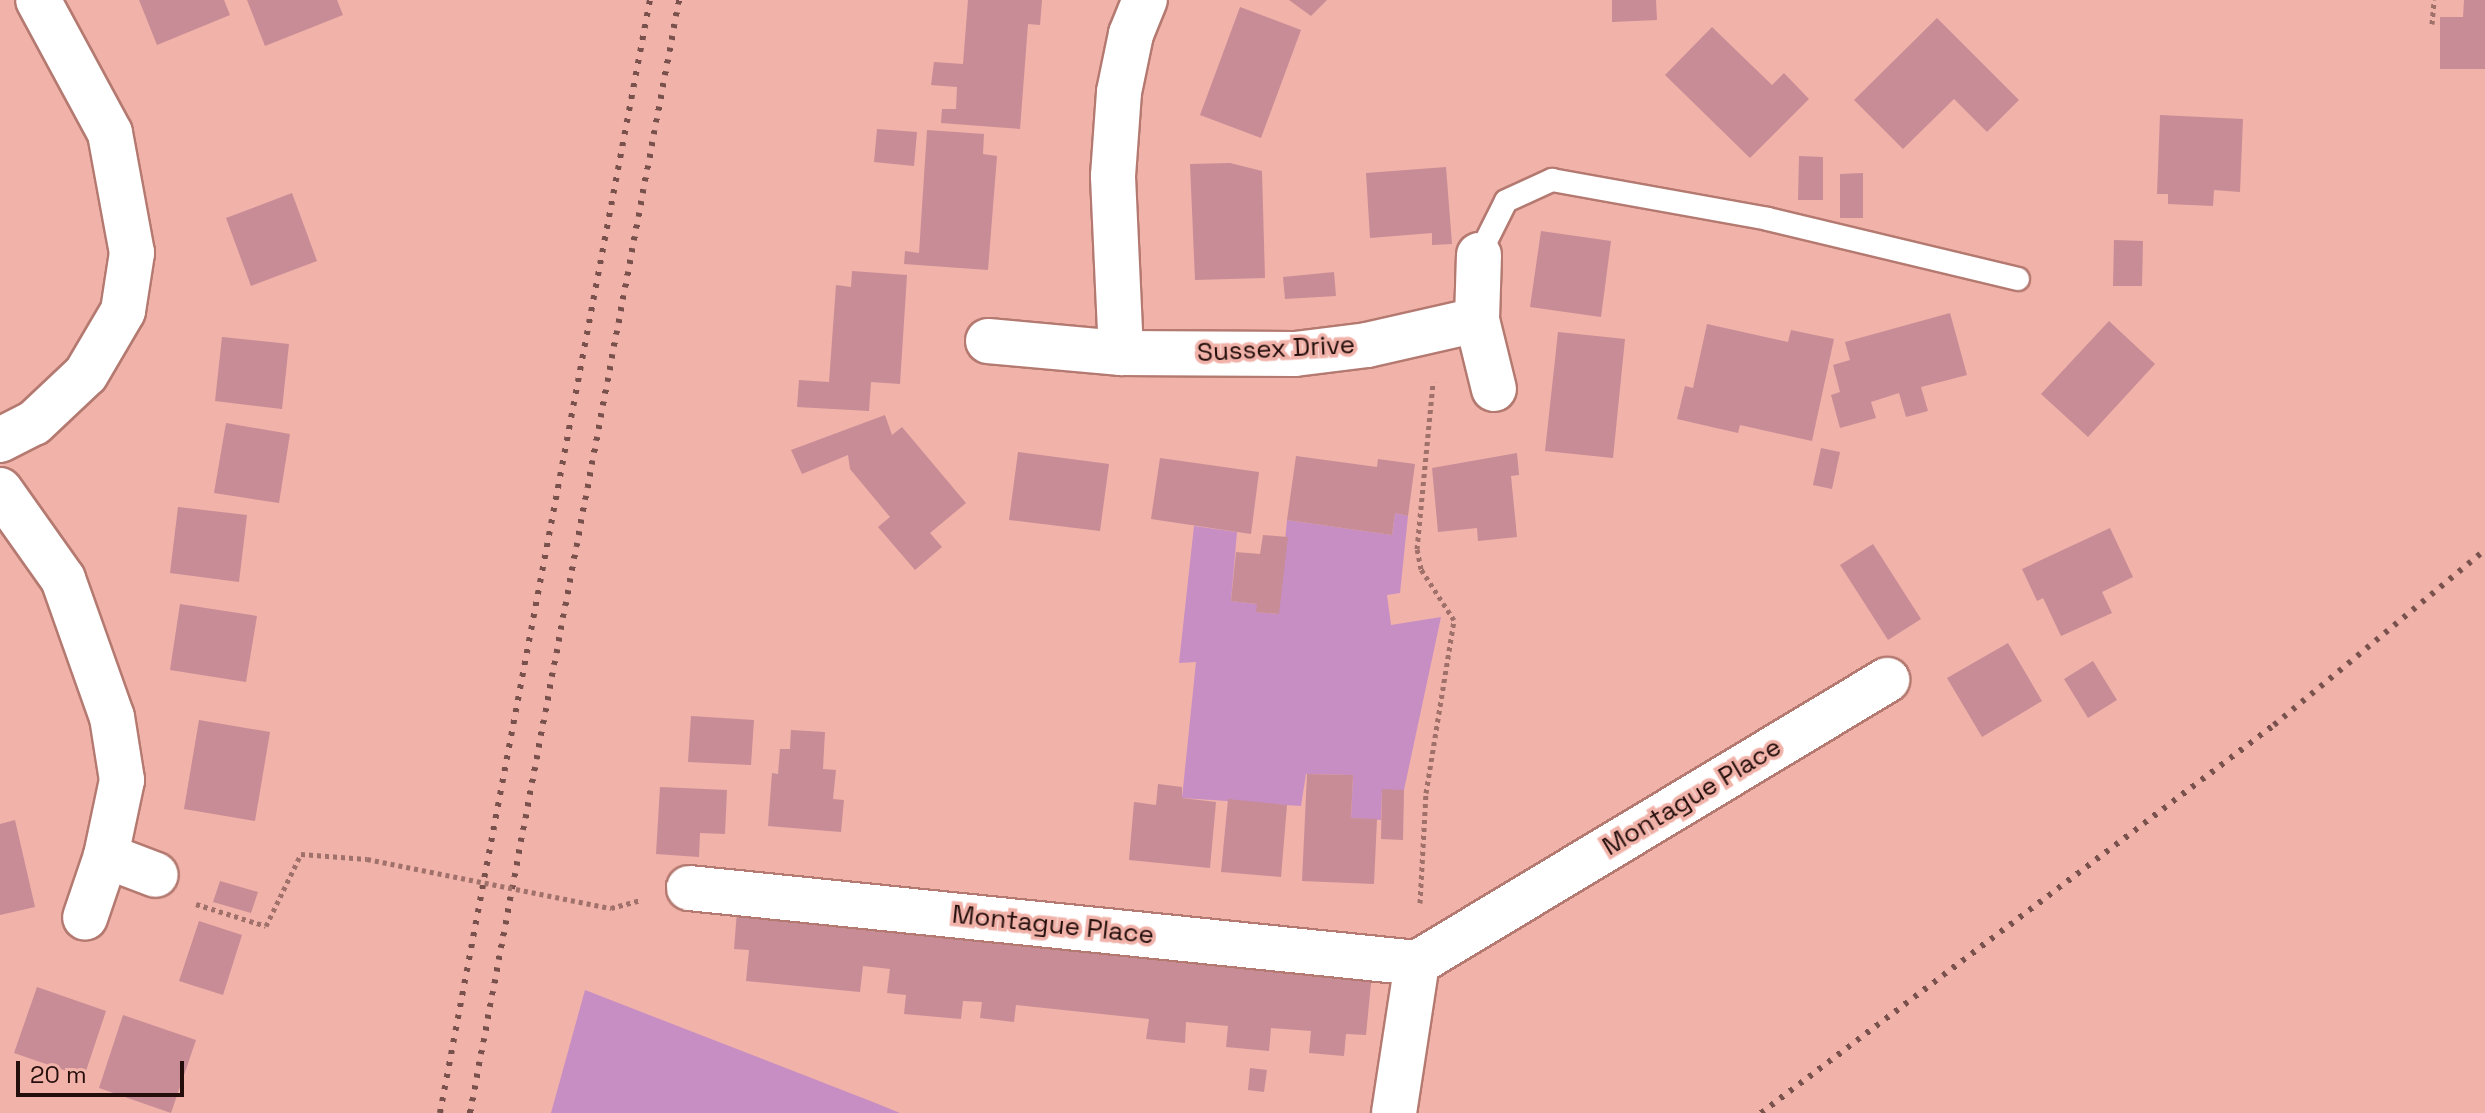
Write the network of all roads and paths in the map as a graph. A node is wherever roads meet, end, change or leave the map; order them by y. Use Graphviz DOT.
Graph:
graph roads {
  1 [pos="38,0"];
  2 [pos="1145,0"];
  3 [pos="2434,0"];
  4 [pos="2432,24"];
  5 [pos="1479,255"];
  6 [pos="2018,279"];
  7 [pos="1458,325"];
  8 [pos="988,341"];
  9 [pos="1121,353"];
  10 [pos="1494,389"];
  11 [pos="0,440"];
  12 [pos="0,490"];
  13 [pos="1887,680"];
  14 [pos="106,856"];
  15 [pos="156,875"];
  16 [pos="689,888"];
  17 [pos="611,908"];
  18 [pos="85,918"];
  19 [pos="1417,963"];
  20 [pos="1394,1113"];
  1 -- 11 [label="street"];
  2 -- 9 [label="street"];
  3 -- 4 [label="path"];
  5 -- 6 [label="lane"];
  5 -- 7 [label="street"];
  7 -- 9 [label="street, Sussex Drive"];
  7 -- 10 [label="street"];
  7 -- 19 [label="path"];
  8 -- 9 [label="street, Sussex Drive"];
  12 -- 14 [label="street"];
  13 -- 19 [label="street, Montague Place"];
  14 -- 15 [label="street"];
  14 -- 18 [label="street"];
  15 -- 17 [label="path, bridge"];
  16 -- 19 [label="street, Montague Place"];
  19 -- 20 [label="street"];
}
